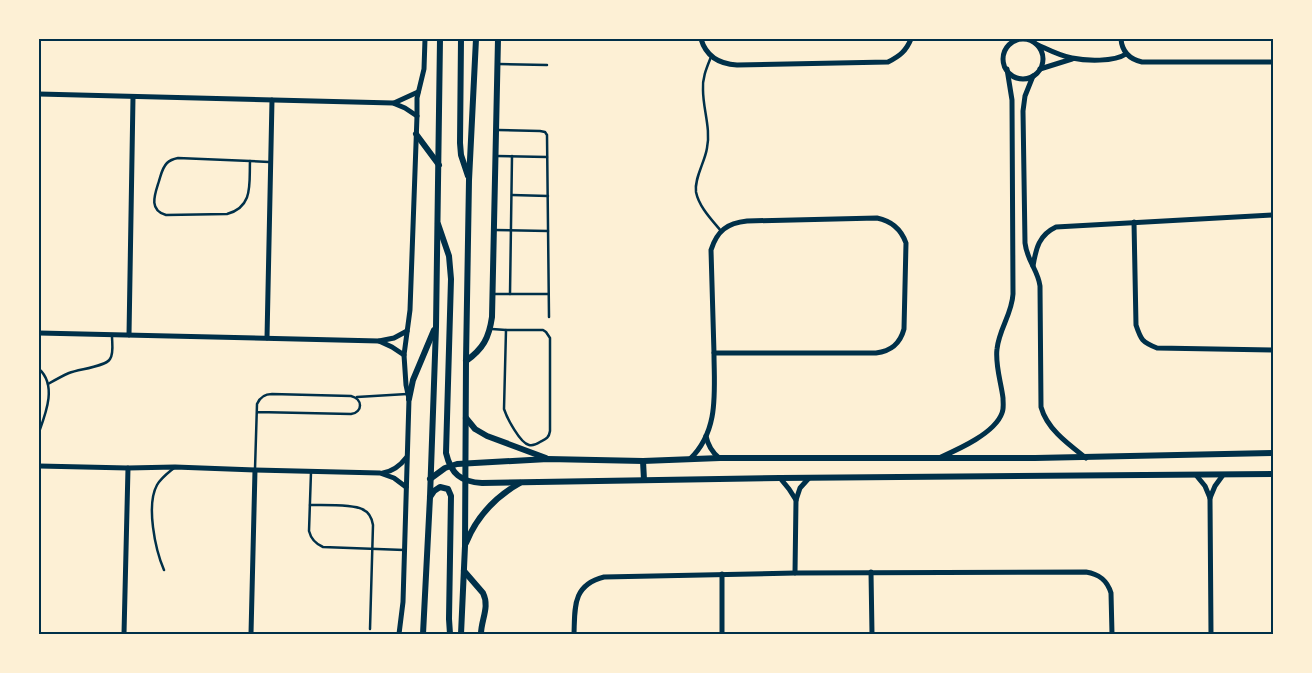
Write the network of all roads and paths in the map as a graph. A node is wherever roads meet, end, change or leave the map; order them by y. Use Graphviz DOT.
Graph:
graph roads {
  1 [pos="425,39"];
  2 [pos="440,39"];
  3 [pos="461,39"];
  4 [pos="476,39"];
  5 [pos="498,39"];
  6 [pos="701,39"];
  7 [pos="911,39"];
  8 [pos="1121,39"];
  9 [pos="1012,41"];
  10 [pos="1035,42"];
  11 [pos="1126,54"];
  12 [pos="712,57"];
  13 [pos="1072,58"];
  14 [pos="1273,62"];
  15 [pos="498,64"];
  16 [pos="547,65"];
  17 [pos="1007,69"];
  18 [pos="1040,69"];
  19 [pos="1033,76"];
  20 [pos="418,92"];
  21 [pos="39,94"];
  22 [pos="133,97"];
  23 [pos="272,100"];
  24 [pos="393,103"];
  25 [pos="417,116"];
  26 [pos="496,130"];
  27 [pos="416,134"];
  28 [pos="495,156"];
  29 [pos="512,156"];
  30 [pos="547,157"];
  31 [pos="250,161"];
  32 [pos="271,162"];
  33 [pos="439,165"];
  34 [pos="469,180"];
  35 [pos="511,195"];
  36 [pos="548,196"];
  37 [pos="1273,215"];
  38 [pos="1134,222"];
  39 [pos="438,224"];
  40 [pos="494,230"];
  41 [pos="511,230"];
  42 [pos="548,231"];
  43 [pos="721,231"];
  44 [pos="1033,266"];
  45 [pos="492,294"];
  46 [pos="510,294"];
  47 [pos="549,294"];
  48 [pos="549,317"];
  49 [pos="436,327"];
  50 [pos="490,328"];
  51 [pos="506,330"];
  52 [pos="407,331"];
  53 [pos="39,333"];
  54 [pos="112,335"];
  55 [pos="129,335"];
  56 [pos="267,338"];
  57 [pos="379,341"];
  58 [pos="1273,350"];
  59 [pos="714,353"];
  60 [pos="404,355"];
  61 [pos="466,361"];
  62 [pos="39,369"];
  63 [pos="48,384"];
  64 [pos="408,397"];
  65 [pos="356,398"];
  66 [pos="257,412"];
  67 [pos="466,418"];
  68 [pos="39,419"];
  69 [pos="43,420"];
  70 [pos="39,432"];
  71 [pos="706,436"];
  72 [pos="1273,453"];
  73 [pos="407,457"];
  74 [pos="720,458"];
  75 [pos="1086,458"];
  76 [pos="548,459"];
  77 [pos="690,459"];
  78 [pos="938,459"];
  79 [pos="643,461"];
  80 [pos="465,464"];
  81 [pos="39,466"];
  82 [pos="450,466"];
  83 [pos="175,467"];
  84 [pos="128,468"];
  85 [pos="255,470"];
  86 [pos="311,472"];
  87 [pos="380,473"];
  88 [pos="1273,474"];
  89 [pos="1196,475"];
  90 [pos="1223,475"];
  91 [pos="780,478"];
  92 [pos="809,478"];
  93 [pos="430,479"];
  94 [pos="644,480"];
  95 [pos="465,481"];
  96 [pos="521,482"];
  97 [pos="406,487"];
  98 [pos="430,496"];
  99 [pos="1210,498"];
  100 [pos="796,500"];
  101 [pos="310,505"];
  102 [pos="465,546"];
  103 [pos="373,549"];
  104 [pos="404,550"];
  105 [pos="164,570"];
  106 [pos="464,571"];
  107 [pos="871,572"];
  108 [pos="795,573"];
  109 [pos="722,574"];
  110 [pos="370,629"];
  111 [pos="422,632"];
  112 [pos="124,634"];
  113 [pos="250,634"];
  114 [pos="399,634"];
  115 [pos="450,634"];
  116 [pos="461,634"];
  117 [pos="481,634"];
  118 [pos="574,634"];
  119 [pos="722,634"];
  120 [pos="872,634"];
  121 [pos="1112,634"];
  122 [pos="1211,634"];
  1 -- 20 [label="street"];
  2 -- 33 [label="street"];
  3 -- 34 [label="street"];
  4 -- 34 [label="street"];
  5 -- 15 [label="street"];
  6 -- 12 [label="street"];
  7 -- 12 [label="street"];
  8 -- 11 [label="street"];
  9 -- 10 [label="street"];
  9 -- 17 [label="street"];
  10 -- 13 [label="street"];
  10 -- 18 [label="street"];
  11 -- 13 [label="street"];
  11 -- 14 [label="street"];
  12 -- 43 [label="lane"];
  13 -- 18 [label="street"];
  15 -- 16 [label="lane"];
  15 -- 26 [label="street"];
  17 -- 19 [label="street"];
  17 -- 78 [label="street"];
  18 -- 19 [label="street"];
  19 -- 44 [label="street"];
  20 -- 24 [label="street"];
  20 -- 25 [label="street"];
  21 -- 22 [label="street"];
  22 -- 23 [label="street"];
  22 -- 55 [label="street"];
  23 -- 24 [label="street"];
  23 -- 32 [label="street"];
  24 -- 25 [label="street"];
  25 -- 27 [label="street"];
  26 -- 28 [label="street"];
  26 -- 30 [label="lane"];
  27 -- 33 [label="street"];
  27 -- 52 [label="street"];
  28 -- 29 [label="lane"];
  28 -- 40 [label="street"];
  29 -- 30 [label="lane"];
  29 -- 35 [label="lane"];
  30 -- 36 [label="lane"];
  31 -- 31 [label="lane"];
  31 -- 32 [label="lane"];
  32 -- 56 [label="street"];
  33 -- 39 [label="street"];
  34 -- 61 [label="street"];
  35 -- 36 [label="lane"];
  35 -- 41 [label="lane"];
  36 -- 42 [label="lane"];
  37 -- 38 [label="street"];
  38 -- 44 [label="street"];
  38 -- 58 [label="street"];
  39 -- 49 [label="street"];
  39 -- 82 [label="street"];
  40 -- 41 [label="lane"];
  40 -- 45 [label="street"];
  41 -- 42 [label="lane"];
  41 -- 46 [label="lane"];
  42 -- 47 [label="lane"];
  43 -- 59 [label="street"];
  43 -- 59 [label="street"];
  44 -- 75 [label="street"];
  45 -- 46 [label="lane"];
  45 -- 50 [label="street"];
  46 -- 47 [label="lane"];
  47 -- 48 [label="lane"];
  49 -- 64 [label="street"];
  49 -- 93 [label="street"];
  50 -- 51 [label="lane"];
  50 -- 61 [label="street"];
  51 -- 51 [label="lane"];
  52 -- 57 [label="street"];
  52 -- 60 [label="street"];
  53 -- 54 [label="street"];
  54 -- 55 [label="street"];
  54 -- 63 [label="lane"];
  55 -- 56 [label="street"];
  56 -- 57 [label="street"];
  57 -- 60 [label="street"];
  59 -- 71 [label="street"];
  60 -- 64 [label="street"];
  61 -- 67 [label="street"];
  62 -- 63 [label="lane"];
  63 -- 69 [label="lane"];
  64 -- 65 [label="lane"];
  64 -- 73 [label="street"];
  65 -- 66 [label="lane"];
  65 -- 66 [label="lane"];
  66 -- 85 [label="lane"];
  67 -- 76 [label="street"];
  67 -- 80 [label="street"];
  68 -- 69 [label="lane"];
  69 -- 70 [label="lane"];
  71 -- 74 [label="street"];
  71 -- 77 [label="street"];
  72 -- 75 [label="street"];
  73 -- 87 [label="street"];
  73 -- 97 [label="street"];
  74 -- 77 [label="street"];
  74 -- 78 [label="street"];
  75 -- 78 [label="street"];
  76 -- 79 [label="street"];
  76 -- 80 [label="street"];
  77 -- 79 [label="street"];
  79 -- 94 [label="street"];
  80 -- 82 [label="street"];
  80 -- 95 [label="street"];
  81 -- 84 [label="street"];
  82 -- 93 [label="street"];
  82 -- 95 [label="street"];
  83 -- 84 [label="street"];
  83 -- 85 [label="street"];
  83 -- 105 [label="lane"];
  84 -- 112 [label="street"];
  85 -- 86 [label="street"];
  85 -- 113 [label="street"];
  86 -- 87 [label="street"];
  86 -- 101 [label="lane"];
  87 -- 97 [label="street"];
  88 -- 90 [label="street"];
  89 -- 90 [label="street"];
  89 -- 92 [label="street"];
  89 -- 99 [label="street"];
  90 -- 99 [label="street"];
  91 -- 92 [label="street"];
  91 -- 94 [label="street"];
  91 -- 100 [label="street"];
  92 -- 100 [label="street"];
  93 -- 98 [label="street"];
  94 -- 96 [label="street"];
  95 -- 96 [label="street"];
  95 -- 102 [label="street"];
  96 -- 102 [label="street"];
  97 -- 104 [label="street"];
  98 -- 111 [label="street"];
  98 -- 115 [label="street"];
  99 -- 122 [label="street"];
  100 -- 108 [label="street"];
  101 -- 103 [label="lane"];
  101 -- 103 [label="lane"];
  102 -- 106 [label="street"];
  103 -- 104 [label="lane"];
  103 -- 110 [label="lane"];
  104 -- 114 [label="street"];
  106 -- 116 [label="street"];
  106 -- 117 [label="street"];
  107 -- 108 [label="street"];
  107 -- 120 [label="street"];
  107 -- 121 [label="street"];
  108 -- 109 [label="street"];
  109 -- 118 [label="street"];
  109 -- 119 [label="street"];
}
